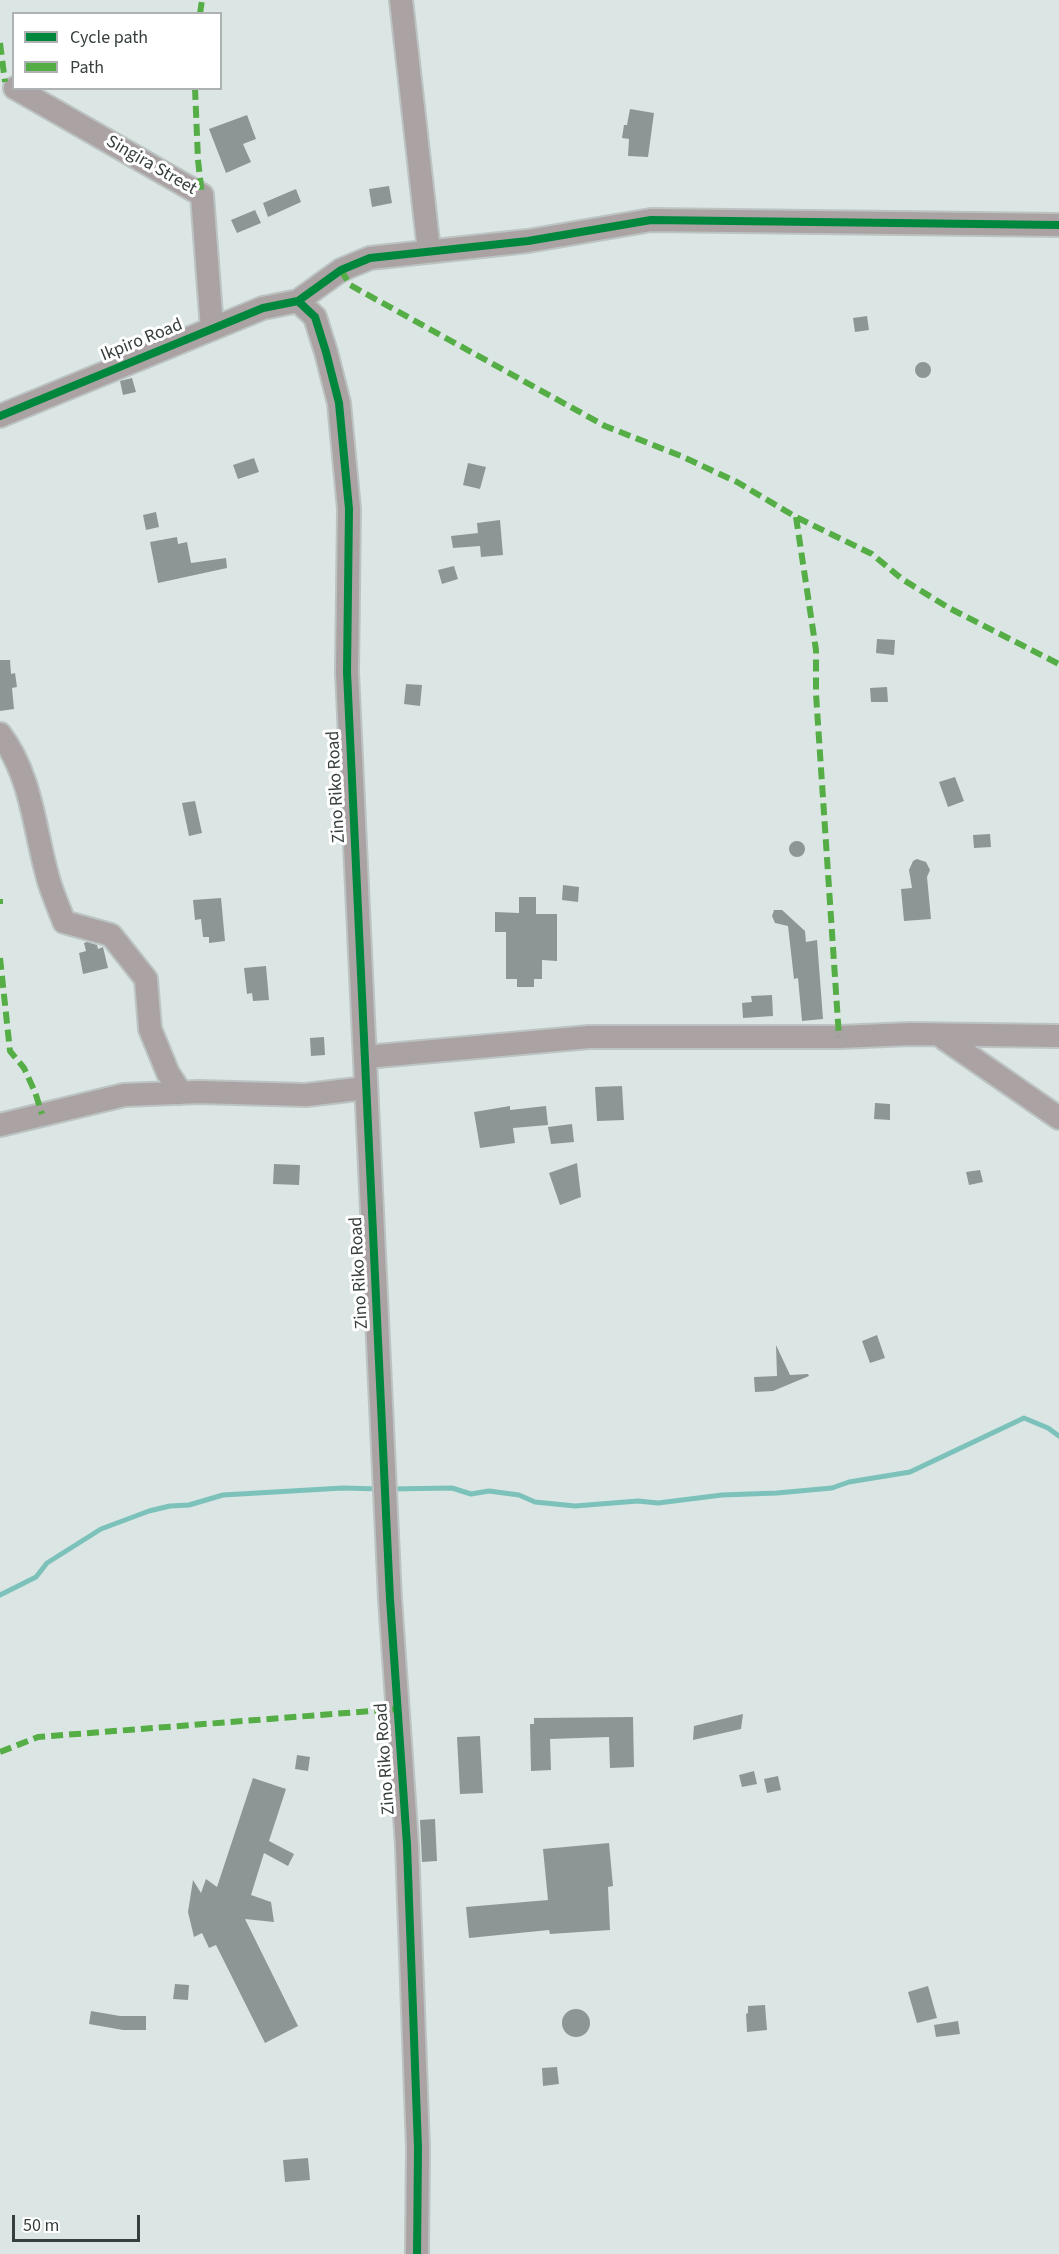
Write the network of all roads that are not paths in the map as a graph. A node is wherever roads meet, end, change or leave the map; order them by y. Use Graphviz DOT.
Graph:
graph roads {
  1 [pos="401,0"];
  2 [pos="18,90"];
  3 [pos="1059,225"];
  4 [pos="429,251"];
  5 [pos="298,301"];
  6 [pos="212,329"];
  7 [pos="0,416"];
  8 [pos="0,734"];
  9 [pos="939,1035"];
  10 [pos="1059,1036"];
  11 [pos="366,1057"];
  12 [pos="366,1088"];
  13 [pos="181,1093"];
  14 [pos="1059,1118"];
  15 [pos="0,1125"];
  16 [pos="417,2254"];
  1 -- 4 [label="street"];
  2 -- 6 [label="street, Singira Street"];
  3 -- 4 [label="street"];
  4 -- 5 [label="street"];
  5 -- 6 [label="street, Ikpiro Road"];
  5 -- 11 [label="street, Zino Riko Road"];
  6 -- 7 [label="street, Ikpiro Road"];
  8 -- 13 [label="street"];
  9 -- 10 [label="street"];
  9 -- 11 [label="street"];
  9 -- 14 [label="street"];
  11 -- 12 [label="street, Zino Riko Road"];
  12 -- 13 [label="street"];
  12 -- 16 [label="street, Zino Riko Road"];
  13 -- 15 [label="street"];
}
